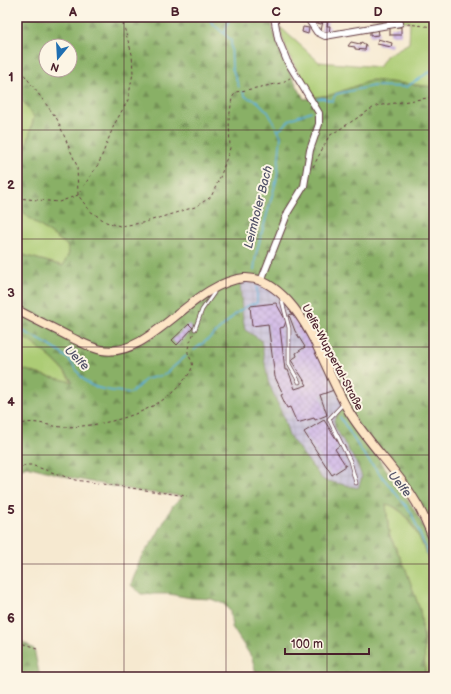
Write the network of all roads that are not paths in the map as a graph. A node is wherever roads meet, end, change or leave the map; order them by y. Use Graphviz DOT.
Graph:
graph roads {
  1 [pos="274,17"];
  2 [pos="307,17"];
  3 [pos="400,24"];
  4 [pos="260,281"];
  5 [pos="213,289"];
  6 [pos="281,293"];
  7 [pos="17,310"];
  8 [pos="195,329"];
  9 [pos="299,382"];
  10 [pos="344,402"];
  11 [pos="356,483"];
  12 [pos="434,540"];
  1 -- 4 [label="street"];
  2 -- 3 [label="street"];
  4 -- 5 [label="main road, Uelfe-Wuppertal-Straße"];
  4 -- 6 [label="main road, Uelfe-Wuppertal-Straße"];
  5 -- 7 [label="main road, Uelfe-Wuppertal-Straße"];
  5 -- 8 [label="lane"];
  6 -- 9 [label="lane"];
  6 -- 10 [label="main road, Uelfe-Wuppertal-Straße"];
  10 -- 11 [label="lane"];
  10 -- 12 [label="main road, Uelfe-Wuppertal-Straße"];
}
